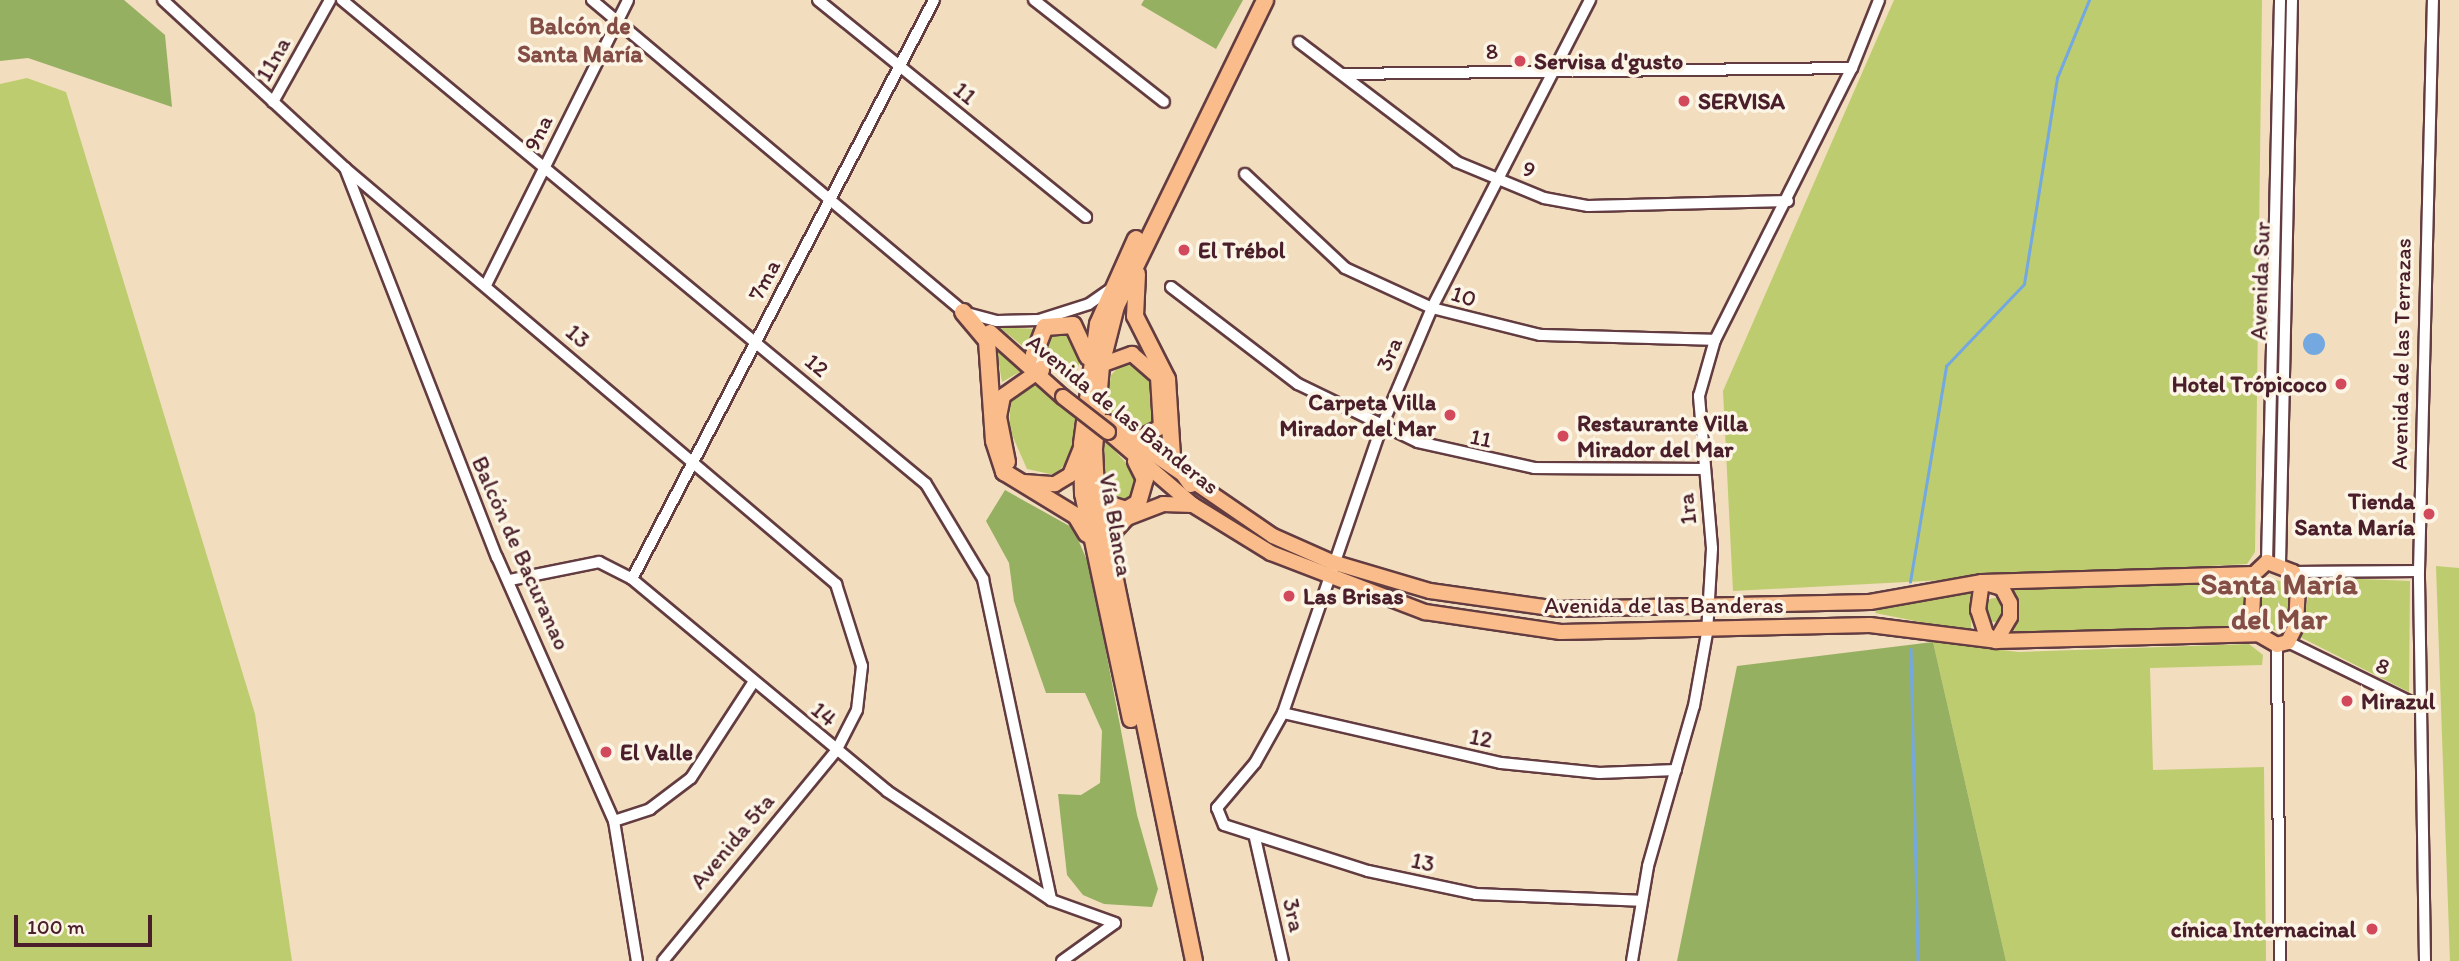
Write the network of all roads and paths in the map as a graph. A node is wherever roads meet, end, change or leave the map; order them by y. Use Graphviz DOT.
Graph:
graph roads {
  1 [pos="163,0"];
  2 [pos="330,0"];
  3 [pos="342,0"];
  4 [pos="592,0"];
  5 [pos="628,0"];
  6 [pos="818,0"];
  7 [pos="934,0"];
  8 [pos="1034,0"];
  9 [pos="1265,0"];
  10 [pos="1590,0"];
  11 [pos="1879,0"];
  12 [pos="2280,0"];
  13 [pos="2292,0"];
  14 [pos="2433,0"];
  15 [pos="617,21"];
  16 [pos="1299,42"];
  17 [pos="899,67"];
  18 [pos="1852,68"];
  19 [pos="1557,72"];
  20 [pos="1342,74"];
  21 [pos="273,102"];
  22 [pos="1164,103"];
  23 [pos="1206,118"];
  24 [pos="545,167"];
  25 [pos="345,168"];
  26 [pos="1245,174"];
  27 [pos="1498,179"];
  28 [pos="831,197"];
  29 [pos="1788,201"];
  30 [pos="1086,217"];
  31 [pos="1143,248"];
  32 [pos="486,285"];
  33 [pos="1171,287"];
  34 [pos="1109,290"];
  35 [pos="1432,308"];
  36 [pos="963,312"];
  37 [pos="990,332"];
  38 [pos="1715,340"];
  39 [pos="756,341"];
  40 [pos="1095,363"];
  41 [pos="1037,372"];
  42 [pos="1107,427"];
  43 [pos="1381,428"];
  44 [pos="1134,441"];
  45 [pos="1082,444"];
  46 [pos="1136,461"];
  47 [pos="693,462"];
  48 [pos="1704,469"];
  49 [pos="1191,484"];
  50 [pos="1096,489"];
  51 [pos="1193,505"];
  52 [pos="1094,545"];
  53 [pos="1110,561"];
  54 [pos="2274,563"];
  55 [pos="1338,564"];
  56 [pos="2419,571"];
  57 [pos="2293,572"];
  58 [pos="2254,574"];
  59 [pos="632,579"];
  60 [pos="510,580"];
  61 [pos="1332,580"];
  62 [pos="1982,582"];
  63 [pos="1709,609"];
  64 [pos="1707,633"];
  65 [pos="2258,634"];
  66 [pos="1996,641"];
  67 [pos="2283,643"];
  68 [pos="753,683"];
  69 [pos="2421,707"];
  70 [pos="1283,713"];
  71 [pos="836,751"];
  72 [pos="1676,770"];
  73 [pos="1217,808"];
  74 [pos="614,821"];
  75 [pos="1255,838"];
  76 [pos="1051,900"];
  77 [pos="1640,901"];
  78 [pos="637,961"];
  79 [pos="663,961"];
  80 [pos="1062,961"];
  81 [pos="1185,961"];
  82 [pos="1194,961"];
  83 [pos="1283,961"];
  84 [pos="1632,961"];
  85 [pos="2280,961"];
  86 [pos="2425,961"];
  1 -- 21 [label="street, 13"];
  2 -- 21 [label="street, 11na"];
  3 -- 24 [label="street, 12"];
  4 -- 15 [label="street, Avenida de las Banderas"];
  5 -- 15 [label="street, 9na"];
  6 -- 17 [label="street, 11"];
  7 -- 17 [label="street, 7ma"];
  8 -- 22 [label="street"];
  9 -- 23 [label="highway, Vía Blanca"];
  10 -- 19 [label="street, 3ra"];
  11 -- 18 [label="street, 1ra"];
  12 -- 54 [label="street, Avenida Sur"];
  13 -- 54 [label="street, Avenida Sur"];
  14 -- 56 [label="street, Avenida de las Terrazas"];
  15 -- 24 [label="street, 9na"];
  15 -- 28 [label="street, Avenida de las Banderas"];
  16 -- 20 [label="street, 9"];
  17 -- 28 [label="street, 7ma"];
  17 -- 30 [label="street, 11"];
  18 -- 19 [label="street, 8"];
  18 -- 29 [label="street, 1ra"];
  19 -- 20 [label="street, 8"];
  19 -- 27 [label="street, 3ra"];
  20 -- 27 [label="street, 9"];
  21 -- 25 [label="street, 13"];
  23 -- 31 [label="highway, Vía Blanca"];
  23 -- 34 [label="highway, Vía Blanca"];
  24 -- 32 [label="street, 9na"];
  24 -- 39 [label="street, 12"];
  25 -- 32 [label="street, 13"];
  25 -- 60 [label="street, Balcón de Bacuranao"];
  26 -- 35 [label="street, 10"];
  27 -- 29 [label="street, 9"];
  27 -- 35 [label="street, 3ra"];
  28 -- 36 [label="street, Avenida de las Banderas"];
  28 -- 39 [label="street, 7ma"];
  29 -- 38 [label="street, 1ra"];
  31 -- 40 [label="highway, Vía Blanca"];
  31 -- 49 [label="highway"];
  32 -- 47 [label="street, 13"];
  33 -- 43 [label="street, 11"];
  34 -- 36 [label="street"];
  34 -- 40 [label="highway, Vía Blanca"];
  35 -- 38 [label="street, 10"];
  35 -- 43 [label="street, 3ra"];
  36 -- 37 [label="street, Avenida de las Banderas"];
  36 -- 52 [label="highway"];
  37 -- 41 [label="main road, Avenida de las Banderas"];
  38 -- 48 [label="street, 1ra"];
  39 -- 47 [label="street, 7ma"];
  39 -- 76 [label="street, 12"];
  40 -- 41 [label="highway"];
  40 -- 44 [label="main road"];
  40 -- 45 [label="highway, Vía Blanca"];
  40 -- 50 [label="highway, Vía Blanca"];
  41 -- 42 [label="main road, Avenida de las Banderas, bridge"];
  41 -- 45 [label="main road"];
  42 -- 44 [label="main road, Avenida de las Banderas"];
  42 -- 46 [label="main road, Avenida de las Banderas"];
  43 -- 48 [label="street, 11"];
  43 -- 55 [label="street, 3ra"];
  44 -- 49 [label="main road, Avenida de las Banderas"];
  45 -- 52 [label="highway, Vía Blanca"];
  46 -- 50 [label="highway"];
  46 -- 51 [label="main road, Avenida de las Banderas"];
  47 -- 59 [label="street, 7ma"];
  47 -- 71 [label="street, 13"];
  48 -- 63 [label="street, 1ra"];
  49 -- 55 [label="main road, Avenida de las Banderas"];
  50 -- 53 [label="highway, Vía Blanca"];
  51 -- 53 [label="main road"];
  51 -- 61 [label="main road, Avenida de las Banderas"];
  52 -- 81 [label="highway, Vía Blanca"];
  53 -- 82 [label="highway, Vía Blanca"];
  54 -- 57 [label="main road"];
  54 -- 58 [label="main road"];
  55 -- 61 [label="street, 3ra"];
  55 -- 63 [label="main road, Avenida de las Banderas"];
  56 -- 57 [label="street"];
  56 -- 69 [label="street, Avenida de las Terrazas"];
  57 -- 67 [label="main road"];
  58 -- 62 [label="main road, Avenida de las Banderas"];
  58 -- 65 [label="main road"];
  59 -- 60 [label="street, 14"];
  59 -- 68 [label="street, 14"];
  60 -- 74 [label="street, Balcón de Bacuranao"];
  61 -- 64 [label="main road, Avenida de las Banderas"];
  61 -- 70 [label="street, 3ra"];
  62 -- 63 [label="main road, Avenida de las Banderas"];
  62 -- 66 [label="main road"];
  62 -- 66 [label="main road"];
  63 -- 64 [label="street, 1ra"];
  64 -- 66 [label="main road, Avenida de las Banderas"];
  64 -- 72 [label="street, 1ra"];
  65 -- 66 [label="main road, Avenida de las Banderas"];
  65 -- 67 [label="main road"];
  67 -- 69 [label="street, 8"];
  67 -- 85 [label="street"];
  68 -- 71 [label="street, 14"];
  68 -- 74 [label="street"];
  69 -- 86 [label="street, Avenida de las Terrazas"];
  70 -- 72 [label="street, 12"];
  70 -- 73 [label="street, 3ra"];
  71 -- 76 [label="street, 14"];
  71 -- 79 [label="street, Avenida 5ta"];
  72 -- 77 [label="street, 1ra"];
  73 -- 75 [label="street, 13"];
  74 -- 78 [label="street, Balcón de Bacuranao"];
  75 -- 77 [label="street, 13"];
  75 -- 83 [label="street, 3ra"];
  76 -- 80 [label="street, 14"];
  77 -- 84 [label="street, 1ra"];
}
